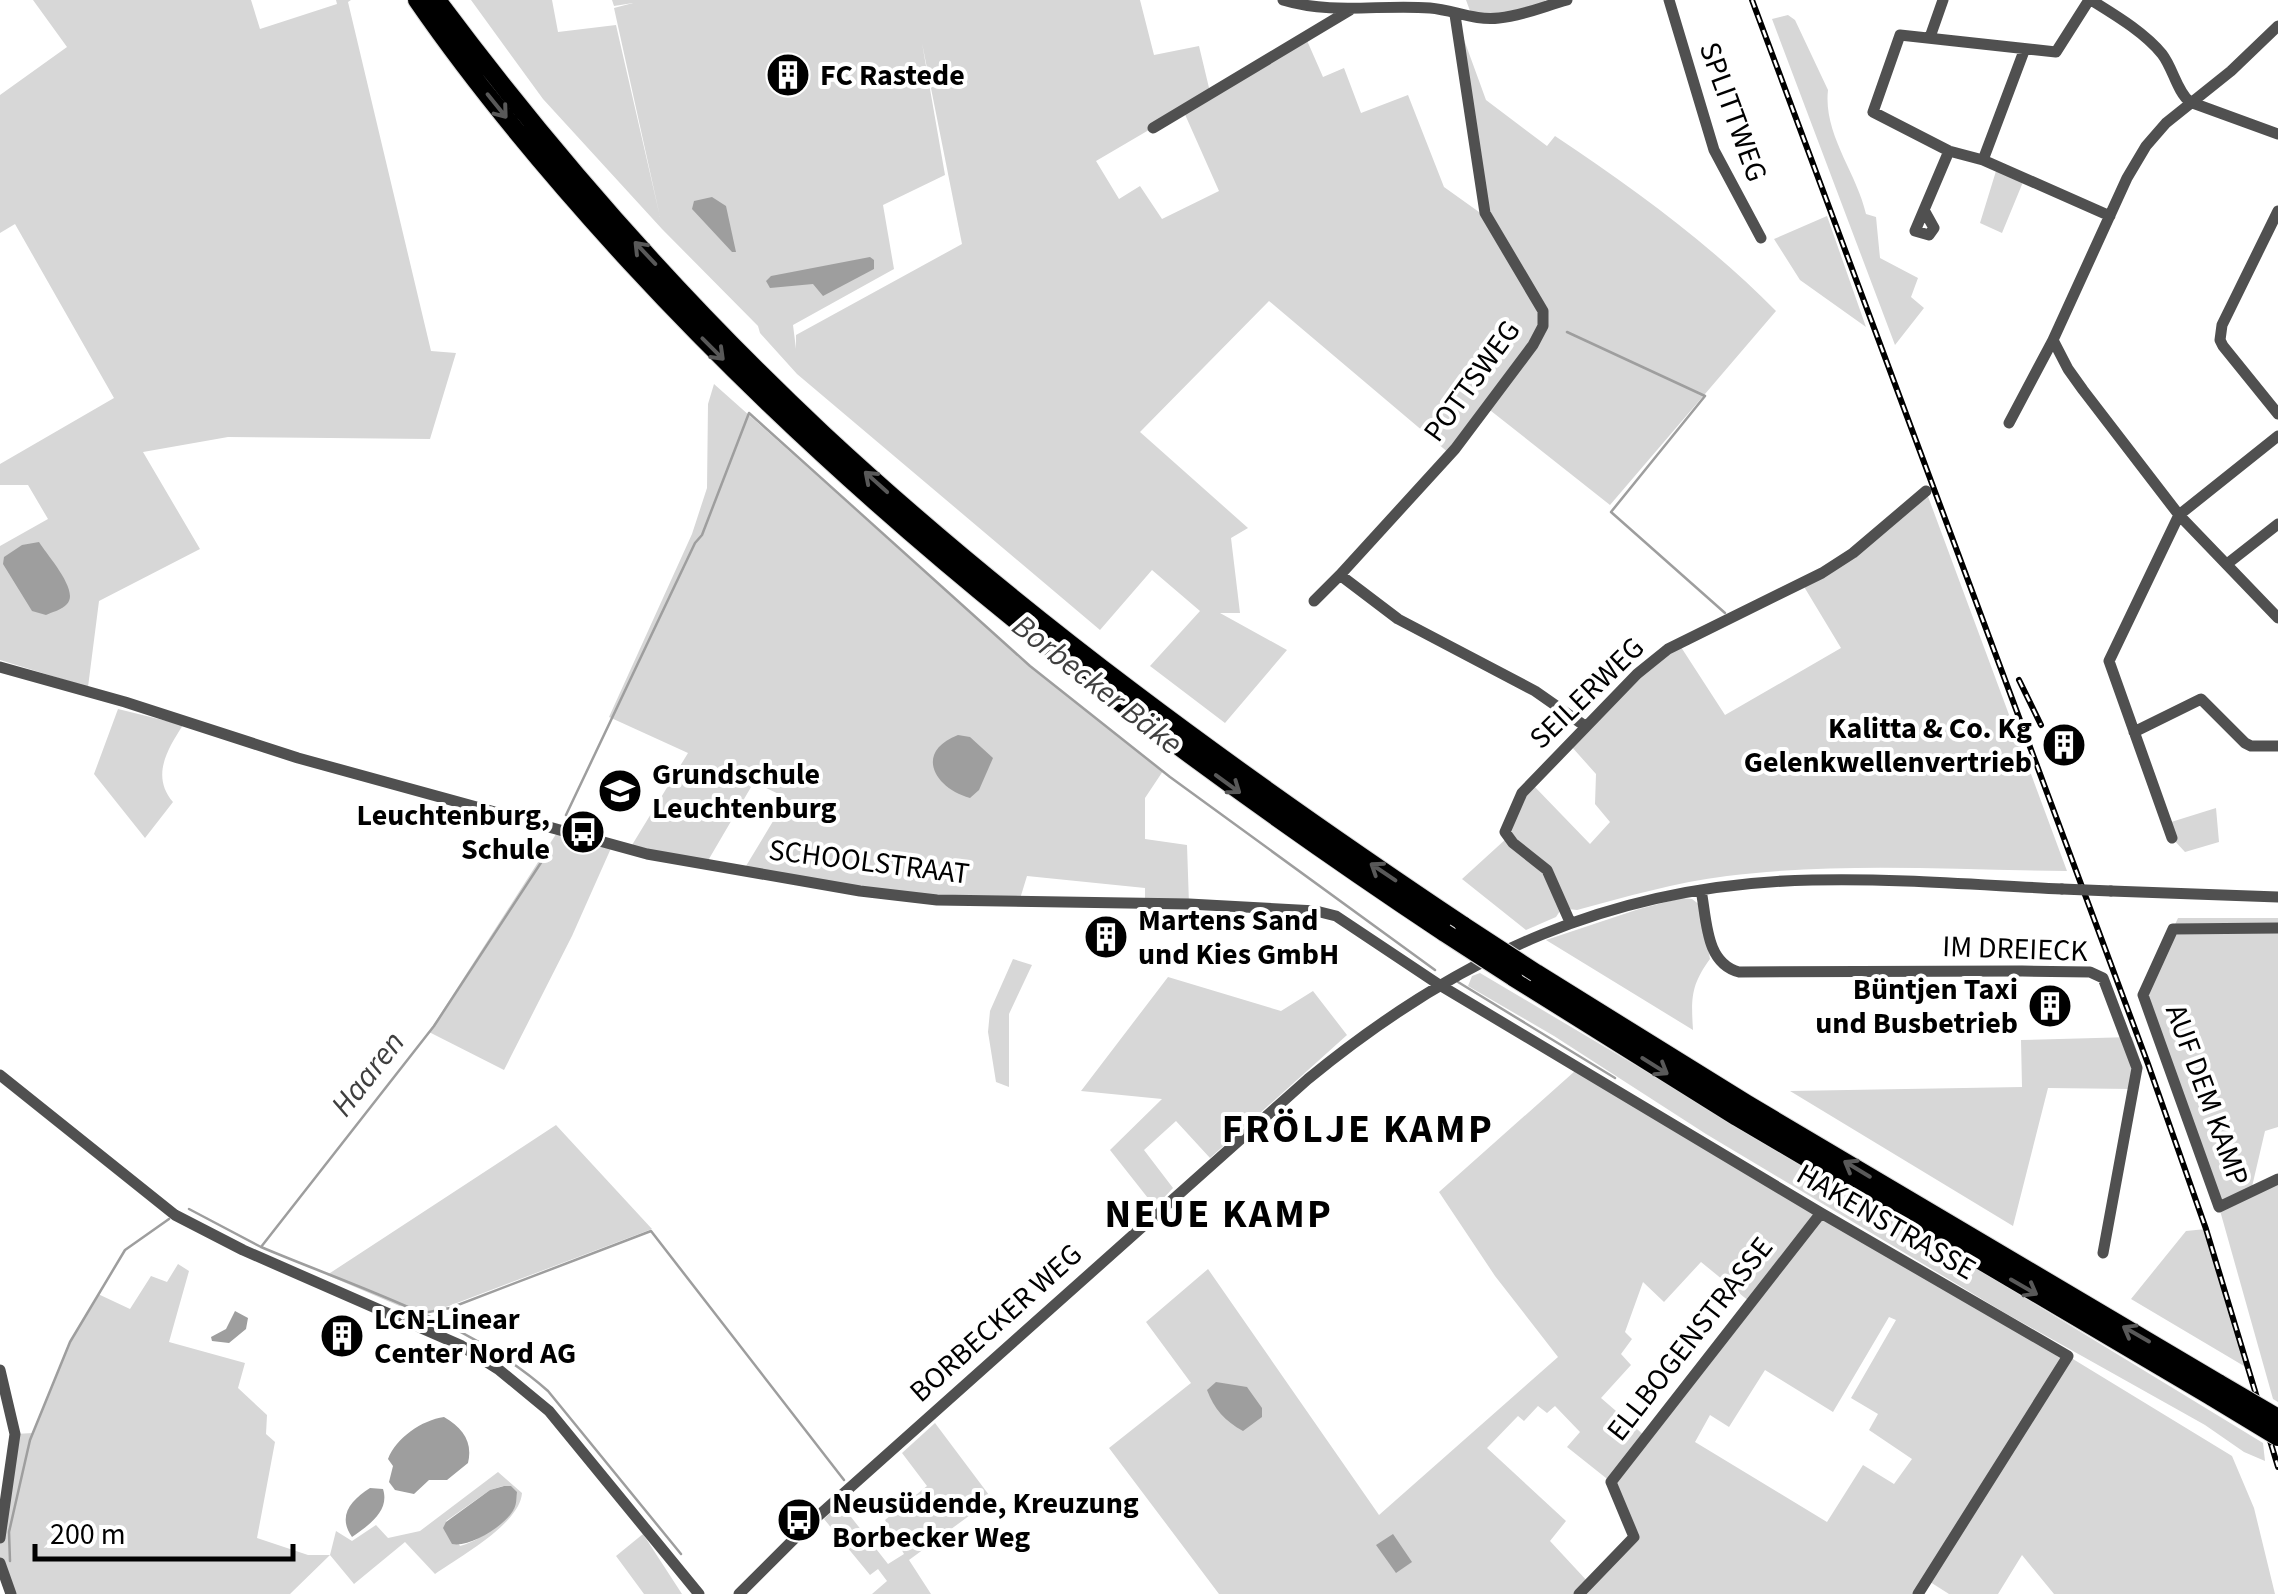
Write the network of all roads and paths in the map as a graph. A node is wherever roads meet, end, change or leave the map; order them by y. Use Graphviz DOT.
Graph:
graph roads {
  1 [pos="417,0"];
  2 [pos="437,0"];
  3 [pos="1283,0"];
  4 [pos="1567,0"];
  5 [pos="1669,0"];
  6 [pos="1943,0"];
  7 [pos="2090,0"];
  8 [pos="1350,10"];
  9 [pos="1455,15"];
  10 [pos="2278,26"];
  11 [pos="1930,37"];
  12 [pos="2024,50"];
  13 [pos="2190,102"];
  14 [pos="1152,128"];
  15 [pos="2278,134"];
  16 [pos="1948,151"];
  17 [pos="1982,160"];
  18 [pos="1924,210"];
  19 [pos="2278,210"];
  20 [pos="2110,216"];
  21 [pos="1761,238"];
  22 [pos="2054,340"];
  23 [pos="2278,414"];
  24 [pos="2009,422"];
  25 [pos="2278,436"];
  26 [pos="1926,491"];
  27 [pos="2179,515"];
  28 [pos="2278,524"];
  29 [pos="2226,564"];
  30 [pos="1340,575"];
  31 [pos="1314,601"];
  32 [pos="2278,618"];
  33 [pos="0,668"];
  34 [pos="1585,726"];
  35 [pos="2134,732"];
  36 [pos="2278,746"];
  37 [pos="2172,838"];
  38 [pos="1701,890"];
  39 [pos="2278,897"];
  40 [pos="1570,922"];
  41 [pos="2278,928"];
  42 [pos="1438,984"];
  43 [pos="0,1075"];
  44 [pos="2278,1179"];
  45 [pos="1821,1214"];
  46 [pos="2103,1252"];
  47 [pos="0,1370"];
  48 [pos="2216,1390"];
  49 [pos="2278,1418"];
  50 [pos="2278,1437"];
  51 [pos="0,1538"];
  52 [pos="780,1554"];
  53 [pos="0,1563"];
  54 [pos="676,1568"];
  55 [pos="11,1594"];
  56 [pos="690,1594"];
  57 [pos="699,1594"];
  58 [pos="739,1594"];
  59 [pos="752,1594"];
  60 [pos="1579,1594"];
  61 [pos="1918,1594"];
  1 -- 48 [label="highway, one-way, bridge"];
  48 -- 2 [label="highway, one-way, bridge"];
  3 -- 8 [label="street"];
  4 -- 9 [label="street"];
  5 -- 21 [label="street, SPLITTWEG"];
  6 -- 11 [label="street"];
  7 -- 12 [label="street"];
  7 -- 13 [label="street"];
  8 -- 9 [label="street"];
  8 -- 14 [label="street"];
  9 -- 30 [label="street, POTTSWEG"];
  10 -- 13 [label="street"];
  11 -- 12 [label="street"];
  11 -- 16 [label="street"];
  12 -- 17 [label="street"];
  13 -- 15 [label="street"];
  13 -- 20 [label="street"];
  16 -- 17 [label="street"];
  16 -- 18 [label="street"];
  17 -- 20 [label="street"];
  19 -- 23 [label="street"];
  20 -- 22 [label="street"];
  22 -- 24 [label="street"];
  22 -- 27 [label="street"];
  25 -- 27 [label="street"];
  26 -- 34 [label="street, SEILERWEG"];
  27 -- 29 [label="street"];
  27 -- 35 [label="street"];
  28 -- 29 [label="street"];
  29 -- 32 [label="street"];
  30 -- 31 [label="street, POTTSWEG"];
  30 -- 34 [label="street"];
  33 -- 42 [label="street, SCHOOLSTRAAT"];
  34 -- 40 [label="street, SEILERWEG"];
  35 -- 36 [label="street"];
  35 -- 37 [label="street"];
  38 -- 39 [label="street, BORBECKER WEG, bridge"];
  38 -- 40 [label="street, BORBECKER WEG"];
  38 -- 46 [label="street, IM DREIECK"];
  40 -- 42 [label="street, BORBECKER WEG"];
  41 -- 44 [label="street, AUF DEM KAMP"];
  42 -- 45 [label="street, HAKENSTRASSE"];
  42 -- 52 [label="street, BORBECKER WEG"];
  43 -- 54 [label="street"];
  45 -- 60 [label="street, ELLBOGENSTRASSE"];
  45 -- 61 [label="street, HAKENSTRASSE"];
  47 -- 51 [label="street"];
  48 -- 49 [label="highway, bridge"];
  48 -- 50 [label="highway, bridge"];
  52 -- 58 [label="street, BORBECKER WEG"];
  52 -- 59 [label="street, BORBECKER WEG"];
  53 -- 55 [label="street"];
  54 -- 56 [label="street"];
  54 -- 57 [label="street"];
}
